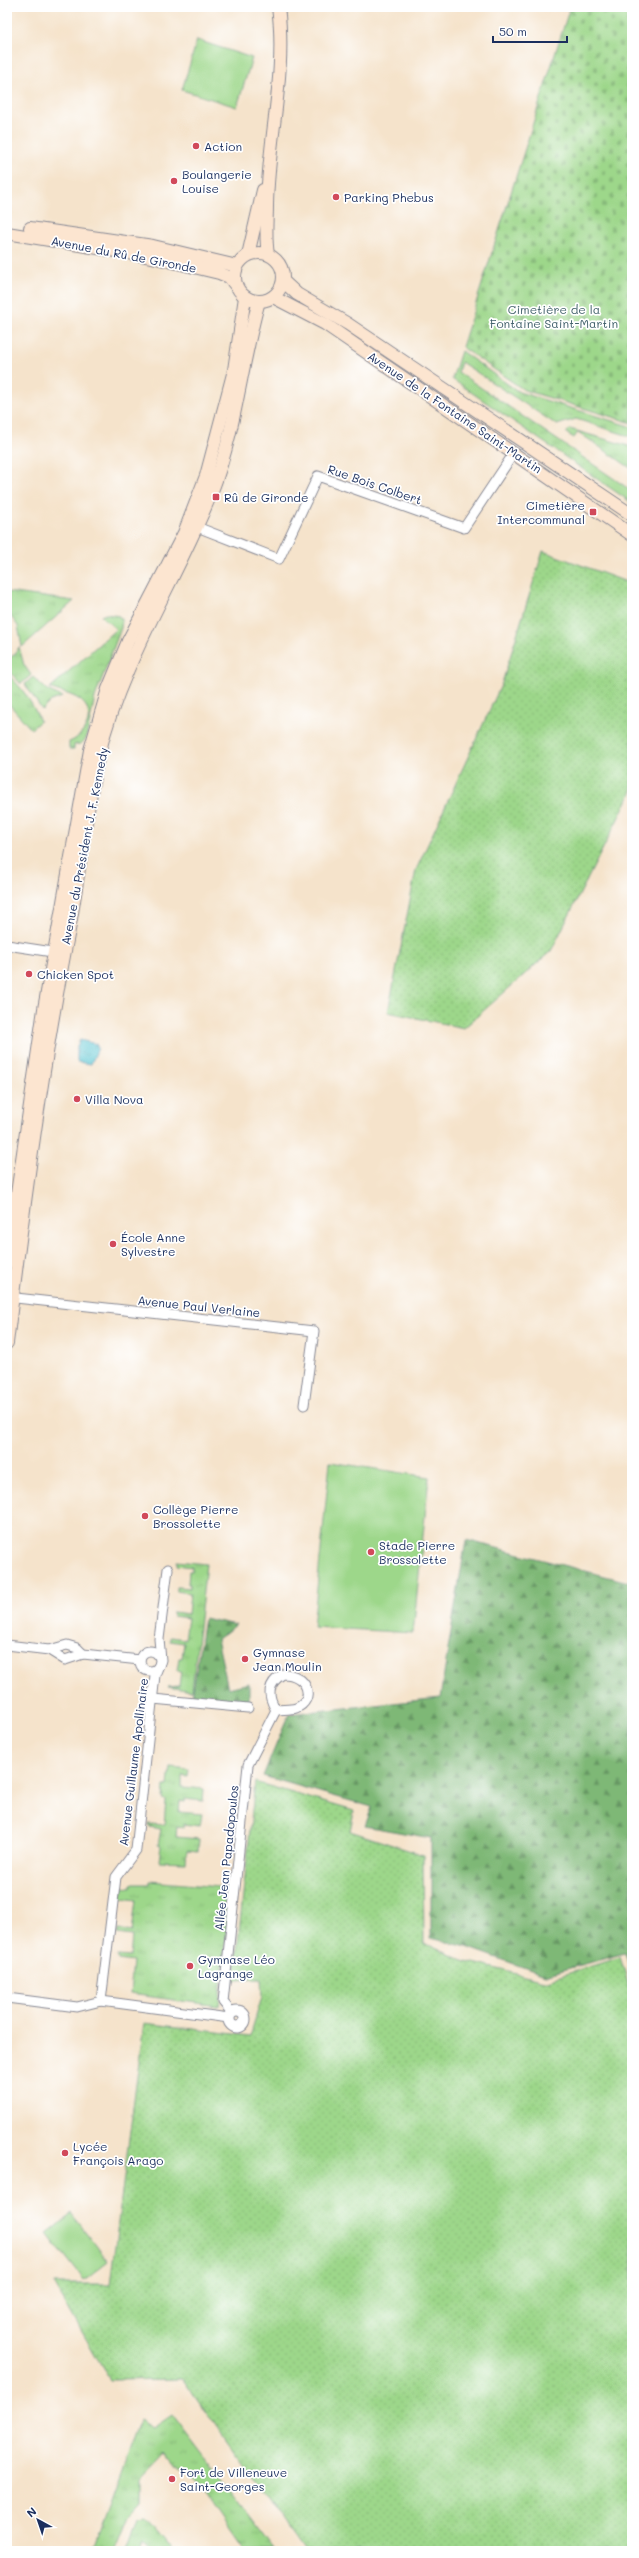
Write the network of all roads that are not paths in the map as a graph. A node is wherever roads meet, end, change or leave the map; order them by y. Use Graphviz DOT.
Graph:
graph roads {
  1 [pos="278,7"];
  2 [pos="268,175"];
  3 [pos="7,224"];
  4 [pos="7,233"];
  5 [pos="268,254"];
  6 [pos="248,255"];
  7 [pos="237,266"];
  8 [pos="283,281"];
  9 [pos="236,286"];
  10 [pos="274,296"];
  11 [pos="245,297"];
  12 [pos="259,301"];
  13 [pos="521,442"];
  14 [pos="514,453"];
  15 [pos="567,472"];
  16 [pos="559,484"];
  17 [pos="632,515"];
  18 [pos="197,527"];
  19 [pos="632,535"];
  20 [pos="7,945"];
  21 [pos="59,953"];
  22 [pos="7,1262"];
  23 [pos="10,1297"];
  24 [pos="7,1343"];
  25 [pos="304,1405"];
  26 [pos="168,1569"];
  27 [pos="159,1640"];
  28 [pos="7,1645"];
  29 [pos="49,1650"];
  30 [pos="150,1650"];
  31 [pos="83,1654"];
  32 [pos="140,1660"];
  33 [pos="160,1664"];
  34 [pos="153,1699"];
  35 [pos="248,1708"];
  36 [pos="276,1710"];
  37 [pos="7,1998"];
  38 [pos="101,2001"];
  1 -- 2 [label="main road"];
  2 -- 5 [label="main road"];
  2 -- 6 [label="main road"];
  3 -- 7 [label="main road, Avenue du Rû de Gironde"];
  4 -- 9 [label="main road, Avenue du Rû de Gironde"];
  5 -- 6 [label="main road"];
  5 -- 8 [label="main road"];
  6 -- 7 [label="main road"];
  7 -- 9 [label="main road"];
  8 -- 10 [label="main road"];
  8 -- 13 [label="main road, Avenue de la Fontaine Saint-Martin"];
  9 -- 11 [label="main road"];
  10 -- 12 [label="main road"];
  10 -- 14 [label="main road, Avenue de la Fontaine Saint-Martin"];
  11 -- 12 [label="main road"];
  11 -- 21 [label="main road, Avenue du Président J. F. Kennedy"];
  12 -- 18 [label="main road, Avenue du Président J. F. Kennedy"];
  13 -- 14 [label="main road"];
  13 -- 15 [label="main road, Avenue de la Fontaine Saint-Martin"];
  14 -- 16 [label="main road, Avenue de la Fontaine Saint-Martin"];
  14 -- 18 [label="street, Rue Bois Colbert"];
  15 -- 16 [label="main road"];
  15 -- 17 [label="main road, Avenue de la Fontaine Saint-Martin"];
  16 -- 19 [label="main road, Avenue de la Fontaine Saint-Martin"];
  18 -- 21 [label="main road, Avenue du Président J. F. Kennedy"];
  20 -- 21 [label="street"];
  21 -- 22 [label="main road, Avenue du Président J. F. Kennedy"];
  21 -- 23 [label="main road, Avenue du Président J. F. Kennedy"];
  23 -- 24 [label="main road, Avenue du Président J. F. Kennedy"];
  23 -- 25 [label="street, Avenue Paul Verlaine"];
  26 -- 27 [label="street, Avenue Guillaume Apollinaire"];
  27 -- 30 [label="street"];
  27 -- 33 [label="street, Avenue Guillaume Apollinaire"];
  28 -- 29 [label="street"];
  29 -- 31 [label="street"];
  29 -- 31 [label="street"];
  30 -- 32 [label="street"];
  30 -- 33 [label="street"];
  31 -- 32 [label="street"];
  32 -- 33 [label="street"];
  33 -- 34 [label="street, Avenue Guillaume Apollinaire"];
  34 -- 35 [label="street"];
  34 -- 38 [label="street, Avenue Guillaume Apollinaire"];
  36 -- 36 [label="street"];
  36 -- 38 [label="street, Allée Jean Papadopoulos"];
  37 -- 38 [label="street"];
}
